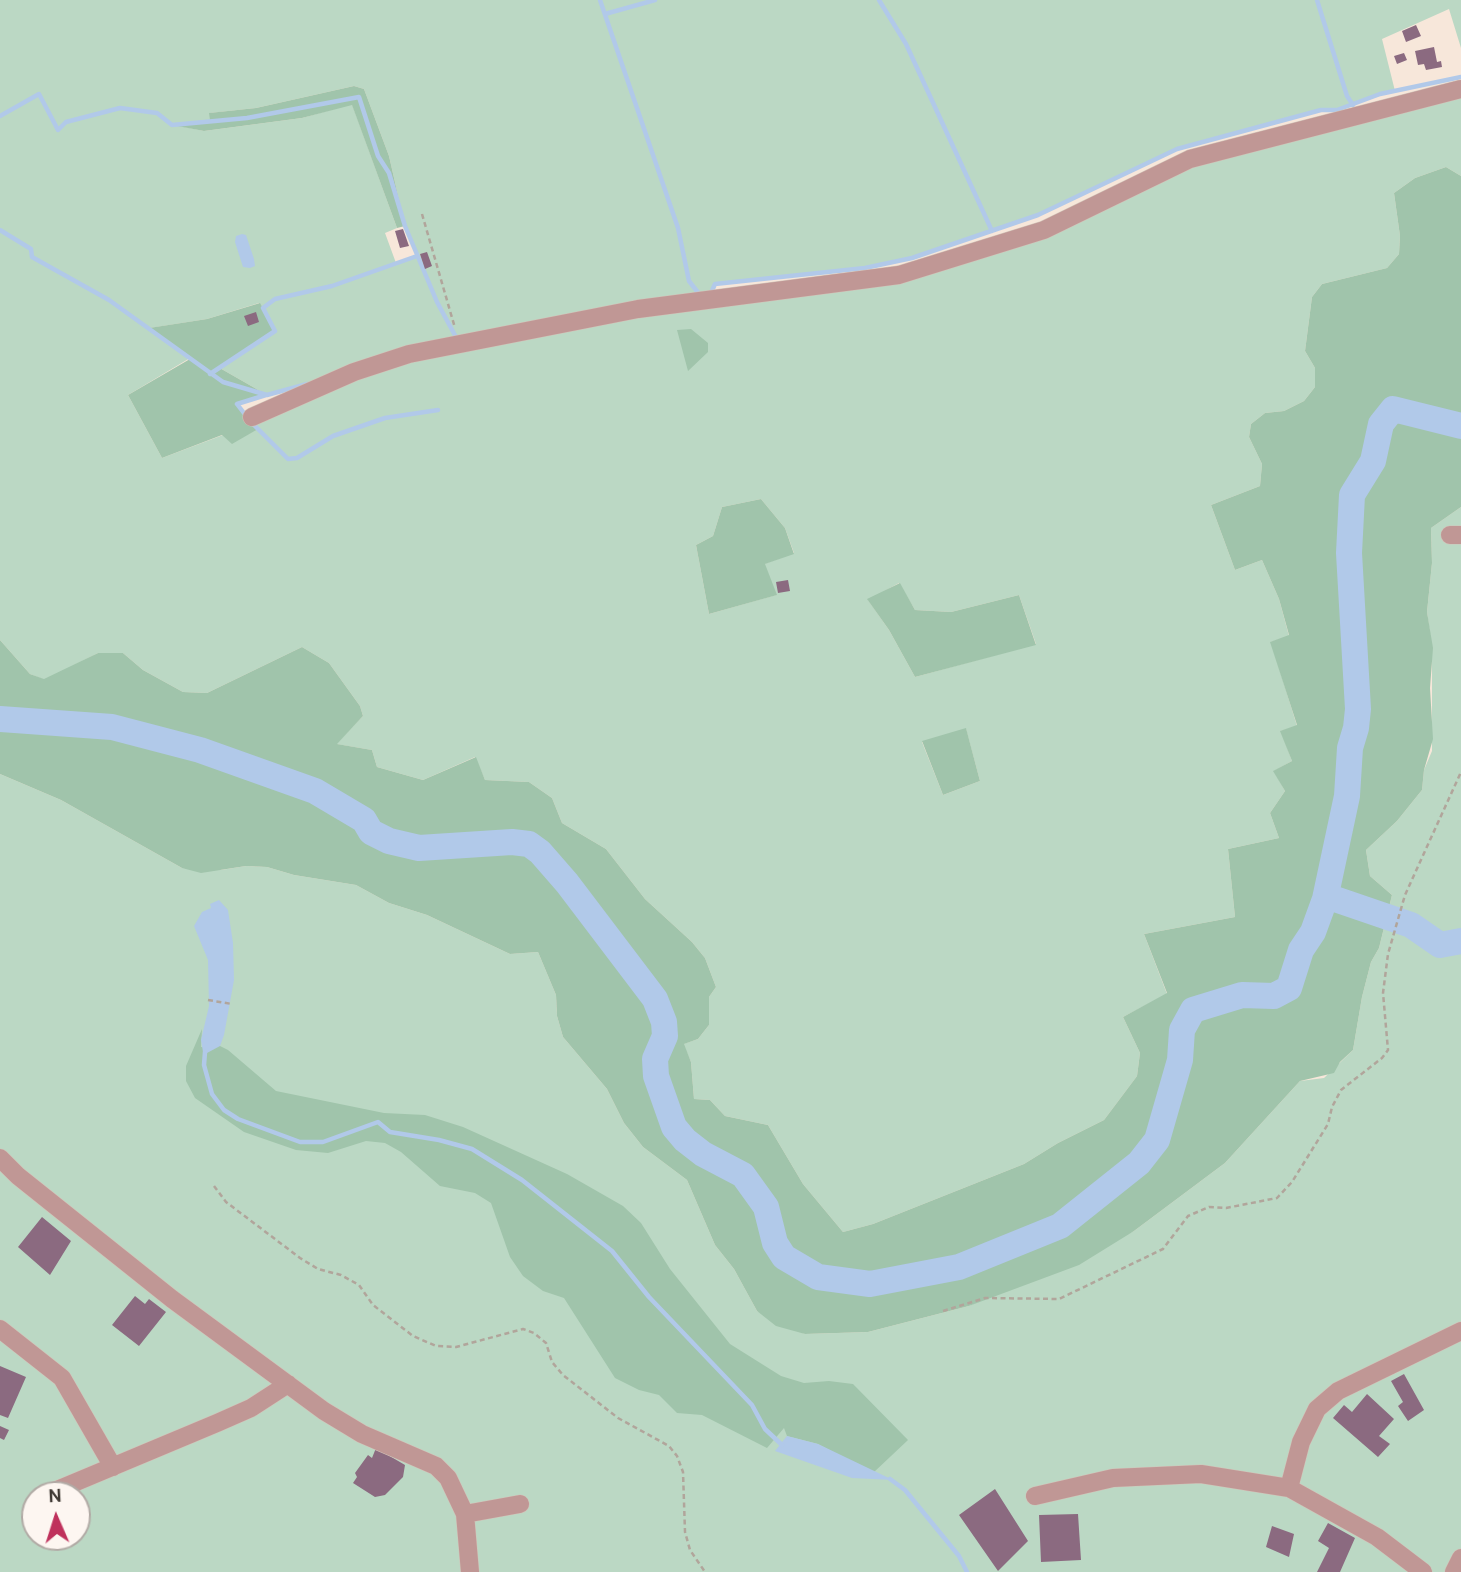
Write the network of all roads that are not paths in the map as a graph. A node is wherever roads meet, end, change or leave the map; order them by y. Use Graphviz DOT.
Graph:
graph roads {
  1 [pos="1461,89"];
  2 [pos="252,417"];
  3 [pos="0,1158"];
  4 [pos="0,1329"];
  5 [pos="1461,1331"];
  6 [pos="288,1384"];
  7 [pos="113,1467"];
  8 [pos="79,1481"];
  9 [pos="1289,1488"];
  10 [pos="1035,1496"];
  11 [pos="520,1504"];
  12 [pos="465,1514"];
  13 [pos="1461,1558"];
  14 [pos="470,1572"];
  15 [pos="1423,1572"];
  16 [pos="1454,1572"];
  1 -- 2 [label="street"];
  3 -- 6 [label="street"];
  4 -- 7 [label="street"];
  5 -- 9 [label="street"];
  6 -- 7 [label="street"];
  6 -- 12 [label="street"];
  7 -- 8 [label="street"];
  9 -- 10 [label="street"];
  9 -- 15 [label="street"];
  11 -- 12 [label="street"];
  12 -- 14 [label="street"];
  13 -- 16 [label="street"];
}
